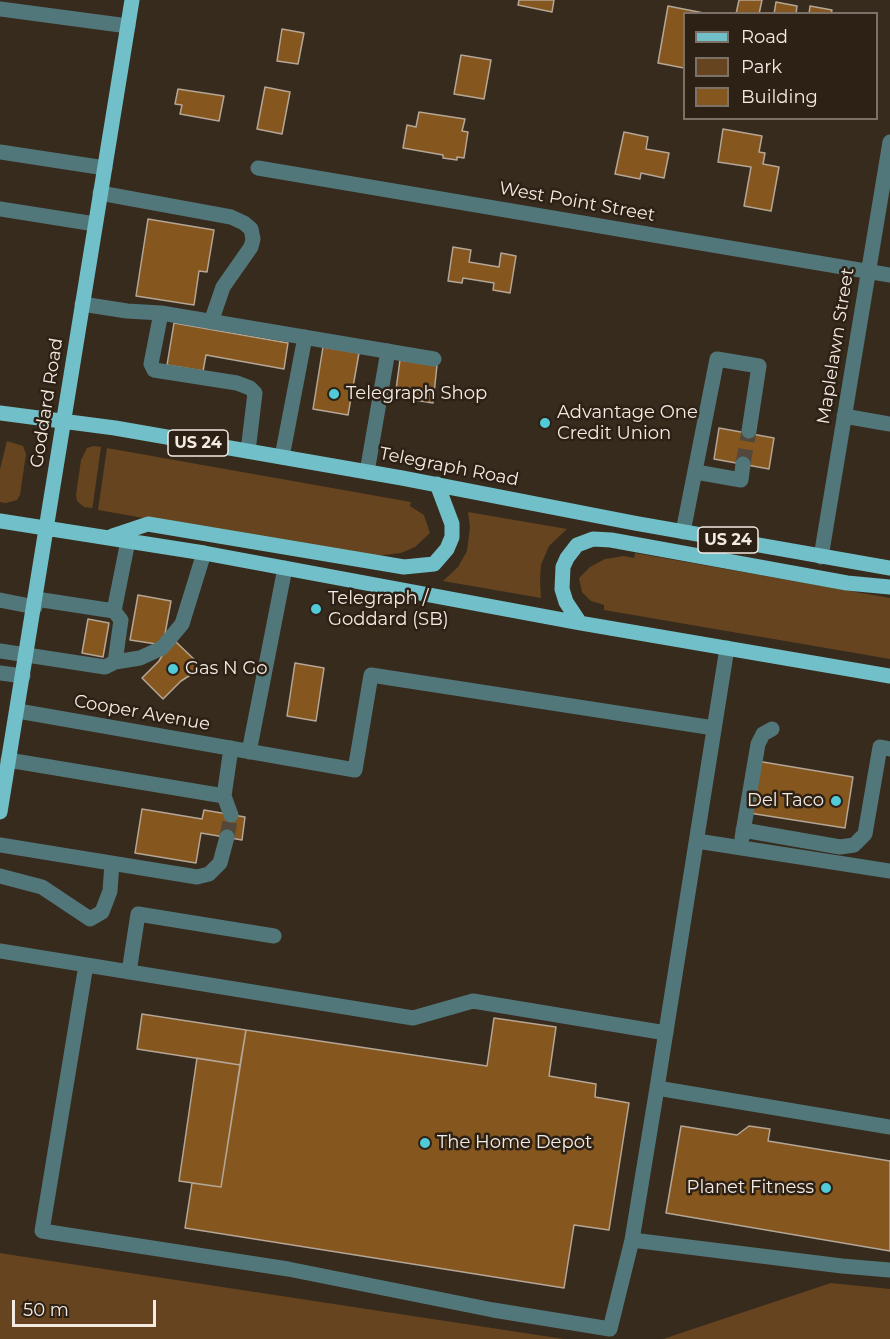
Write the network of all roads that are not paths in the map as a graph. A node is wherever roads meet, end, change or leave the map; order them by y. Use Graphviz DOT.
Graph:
graph roads {
  1 [pos="132,0"];
  2 [pos="0,9"];
  3 [pos="128,26"];
  4 [pos="890,142"];
  5 [pos="0,152"];
  6 [pos="105,168"];
  7 [pos="258,168"];
  8 [pos="100,193"];
  9 [pos="0,209"];
  10 [pos="95,224"];
  11 [pos="869,271"];
  12 [pos="890,275"];
  13 [pos="82,304"];
  14 [pos="161,313"];
  15 [pos="211,322"];
  16 [pos="305,337"];
  17 [pos="388,351"];
  18 [pos="434,359"];
  19 [pos="0,413"];
  20 [pos="844,416"];
  21 [pos="63,421"];
  22 [pos="890,424"];
  23 [pos="749,431"];
  24 [pos="248,451"];
  25 [pos="282,457"];
  26 [pos="743,464"];
  27 [pos="367,472"];
  28 [pos="696,472"];
  29 [pos="437,484"];
  30 [pos="0,520"];
  31 [pos="48,527"];
  32 [pos="683,532"];
  33 [pos="109,537"];
  34 [pos="128,541"];
  35 [pos="204,553"];
  36 [pos="821,557"];
  37 [pos="285,568"];
  38 [pos="890,568"];
  39 [pos="890,587"];
  40 [pos="0,600"];
  41 [pos="35,603"];
  42 [pos="114,611"];
  43 [pos="580,623"];
  44 [pos="727,648"];
  45 [pos="0,651"];
  46 [pos="27,657"];
  47 [pos="116,662"];
  48 [pos="0,673"];
  49 [pos="23,676"];
  50 [pos="890,676"];
  51 [pos="18,711"];
  52 [pos="714,728"];
  53 [pos="772,729"];
  54 [pos="231,748"];
  55 [pos="885,748"];
  56 [pos="255,753"];
  57 [pos="8,760"];
  58 [pos="2,792"];
  59 [pos="224,796"];
  60 [pos="0,812"];
  61 [pos="231,814"];
  62 [pos="743,830"];
  63 [pos="227,837"];
  64 [pos="697,841"];
  65 [pos="0,845"];
  66 [pos="741,847"];
  67 [pos="112,863"];
  68 [pos="890,871"];
  69 [pos="0,876"];
  70 [pos="274,936"];
  71 [pos="0,951"];
  72 [pos="86,965"];
  73 [pos="129,972"];
  74 [pos="666,1033"];
  75 [pos="657,1088"];
  76 [pos="890,1127"];
  77 [pos="632,1240"];
  78 [pos="890,1270"];
  1 -- 3 [label="main road, Goddard Road"];
  2 -- 3 [label="street"];
  3 -- 6 [label="main road, Goddard Road"];
  4 -- 11 [label="street, Maplelawn Street"];
  5 -- 6 [label="street"];
  6 -- 8 [label="main road, Goddard Road"];
  7 -- 11 [label="street, West Point Street"];
  8 -- 10 [label="main road, Goddard Road"];
  8 -- 15 [label="street"];
  9 -- 10 [label="street"];
  10 -- 13 [label="main road, Goddard Road"];
  11 -- 12 [label="street, West Point Street"];
  11 -- 20 [label="street, Maplelawn Street"];
  13 -- 14 [label="street"];
  13 -- 21 [label="main road, Goddard Road"];
  14 -- 15 [label="street"];
  14 -- 24 [label="street"];
  15 -- 16 [label="street"];
  16 -- 17 [label="street"];
  16 -- 25 [label="street"];
  17 -- 18 [label="street"];
  17 -- 27 [label="street"];
  19 -- 21 [label="main road, Telegraph Road / US 24"];
  20 -- 22 [label="street"];
  20 -- 36 [label="street, Maplelawn Street"];
  21 -- 24 [label="main road, Telegraph Road / US 24"];
  21 -- 31 [label="main road, Goddard Road"];
  23 -- 28 [label="street"];
  24 -- 25 [label="main road, Telegraph Road / US 24"];
  25 -- 27 [label="main road, Telegraph Road / US 24"];
  26 -- 28 [label="street"];
  27 -- 29 [label="main road, Telegraph Road / US 24"];
  28 -- 32 [label="street"];
  29 -- 32 [label="main road, Telegraph Road / US 24"];
  29 -- 33 [label="main road"];
  30 -- 31 [label="main road"];
  31 -- 33 [label="main road"];
  31 -- 41 [label="main road, Goddard Road"];
  32 -- 36 [label="main road, Telegraph Road / US 24"];
  33 -- 34 [label="main road"];
  34 -- 35 [label="main road"];
  34 -- 42 [label="street"];
  35 -- 37 [label="main road"];
  35 -- 47 [label="street"];
  36 -- 38 [label="main road, Telegraph Road / US 24"];
  37 -- 43 [label="main road"];
  37 -- 56 [label="street"];
  39 -- 43 [label="main road"];
  40 -- 41 [label="street"];
  41 -- 42 [label="street"];
  41 -- 46 [label="main road, Goddard Road"];
  42 -- 47 [label="street"];
  43 -- 44 [label="main road"];
  44 -- 50 [label="main road"];
  44 -- 52 [label="street"];
  45 -- 46 [label="street"];
  46 -- 47 [label="street"];
  46 -- 49 [label="main road, Goddard Road"];
  48 -- 49 [label="street"];
  49 -- 51 [label="main road, Goddard Road"];
  51 -- 54 [label="street, Cooper Avenue"];
  51 -- 57 [label="main road, Goddard Road"];
  52 -- 56 [label="street, Cooper Avenue"];
  52 -- 64 [label="street"];
  53 -- 62 [label="street"];
  54 -- 56 [label="street, Cooper Avenue"];
  54 -- 59 [label="street"];
  55 -- 62 [label="street"];
  57 -- 58 [label="main road, Goddard Road"];
  57 -- 59 [label="street"];
  58 -- 60 [label="main road, Goddard Road"];
  59 -- 61 [label="street"];
  62 -- 66 [label="street"];
  63 -- 67 [label="street"];
  64 -- 66 [label="street"];
  64 -- 74 [label="street"];
  65 -- 67 [label="street"];
  66 -- 68 [label="street"];
  67 -- 69 [label="street"];
  70 -- 73 [label="street"];
  71 -- 72 [label="street"];
  72 -- 73 [label="street"];
  72 -- 77 [label="street"];
  73 -- 74 [label="street"];
  74 -- 75 [label="street"];
  75 -- 76 [label="street"];
  75 -- 77 [label="street"];
  77 -- 78 [label="street"];
}
